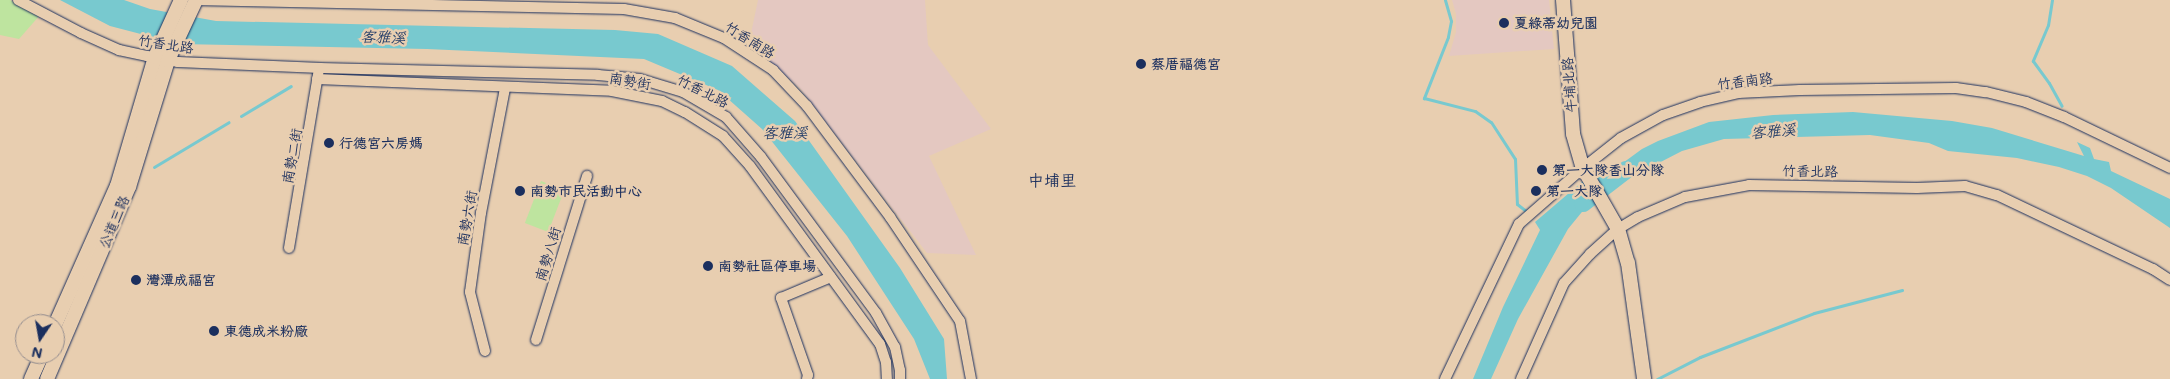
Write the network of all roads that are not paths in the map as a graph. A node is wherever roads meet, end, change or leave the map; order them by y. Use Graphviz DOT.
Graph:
graph roads {
  1 [pos="18,0"];
  2 [pos="181,0"];
  3 [pos="195,0"];
  4 [pos="1563,0"];
  5 [pos="161,59"];
  6 [pos="320,68"];
  7 [pos="317,79"];
  8 [pos="505,88"];
  9 [pos="1582,168"];
  10 [pos="2170,168"];
  11 [pos="587,176"];
  12 [pos="1618,229"];
  13 [pos="289,248"];
  14 [pos="831,277"];
  15 [pos="2170,280"];
  16 [pos="60,314"];
  17 [pos="536,340"];
  18 [pos="485,351"];
  19 [pos="38,364"];
  20 [pos="31,379"];
  21 [pos="47,379"];
  22 [pos="807,379"];
  23 [pos="887,379"];
  24 [pos="900,379"];
  25 [pos="971,379"];
  26 [pos="1445,379"];
  27 [pos="1521,379"];
  28 [pos="1644,379"];
  1 -- 5 [label="street, 竹香北路"];
  2 -- 5 [label="street"];
  3 -- 5 [label="street"];
  3 -- 25 [label="street, 竹香南路"];
  4 -- 9 [label="street, 牛埔北路"];
  5 -- 6 [label="street, 竹香北路"];
  5 -- 16 [label="street, 公道三路"];
  5 -- 21 [label="street, 公道三路"];
  6 -- 7 [label="street, 南勢二街"];
  6 -- 24 [label="street, 竹香北路"];
  7 -- 8 [label="street, 南勢街"];
  7 -- 13 [label="street, 南勢二街"];
  8 -- 14 [label="street, 南勢街"];
  8 -- 18 [label="street, 南勢六街"];
  9 -- 10 [label="street, 竹香南路"];
  9 -- 12 [label="street, 牛埔北路"];
  9 -- 26 [label="street, 竹香南路"];
  11 -- 17 [label="street, 南勢八街"];
  12 -- 15 [label="street, 竹香北路"];
  12 -- 27 [label="street, 竹香北路"];
  12 -- 28 [label="street"];
  14 -- 22 [label="street"];
  14 -- 23 [label="street, 南勢街"];
  19 -- 20 [label="street"];
}
